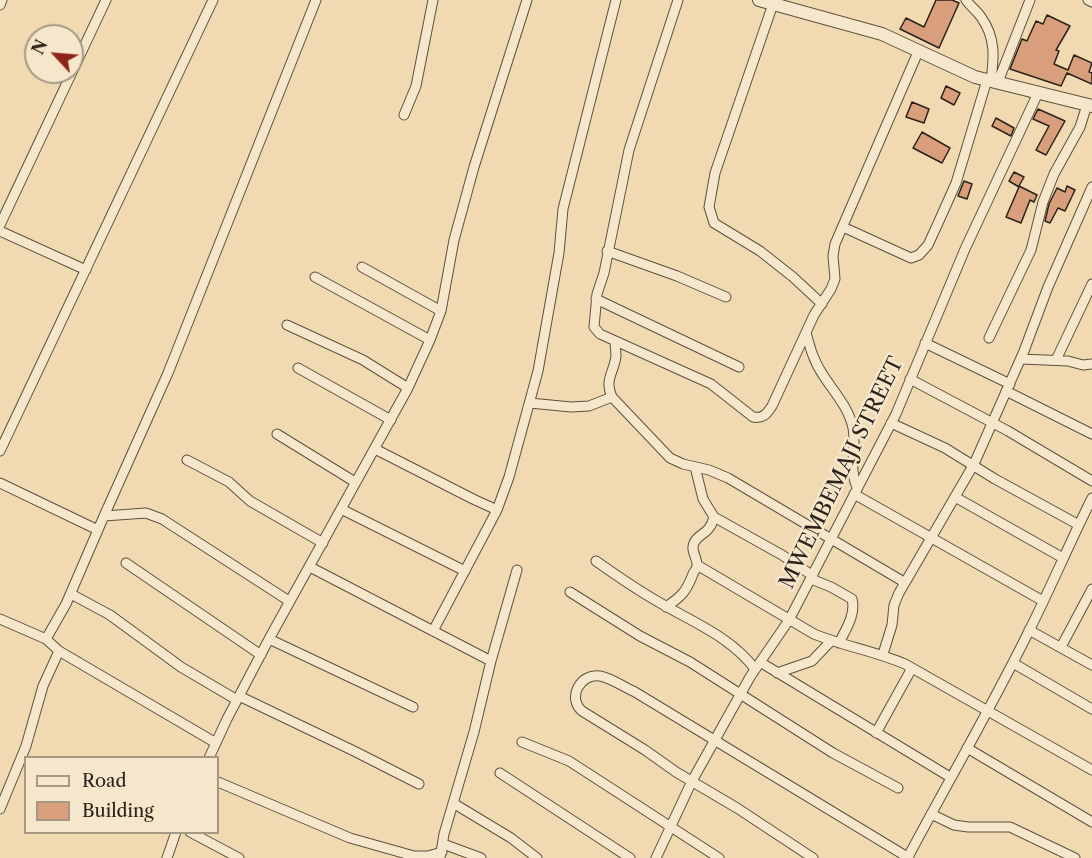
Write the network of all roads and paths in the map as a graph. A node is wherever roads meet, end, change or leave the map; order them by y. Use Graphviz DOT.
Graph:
graph roads {
  1 [pos="2,0"];
  2 [pos="106,0"];
  3 [pos="213,0"];
  4 [pos="316,0"];
  5 [pos="433,0"];
  6 [pos="527,0"];
  7 [pos="616,0"];
  8 [pos="678,0"];
  9 [pos="759,0"];
  10 [pos="966,0"];
  11 [pos="1030,0"];
  12 [pos="1088,0"];
  13 [pos="1092,2"];
  14 [pos="773,4"];
  15 [pos="0,5"];
  16 [pos="795,5"];
  17 [pos="918,51"];
  18 [pos="992,81"];
  19 [pos="1038,93"];
  20 [pos="1090,106"];
  21 [pos="404,115"];
  22 [pos="1092,187"];
  23 [pos="0,225"];
  24 [pos="843,227"];
  25 [pos="0,231"];
  26 [pos="607,251"];
  27 [pos="362,267"];
  28 [pos="86,270"];
  29 [pos="315,277"];
  30 [pos="1092,284"];
  31 [pos="726,297"];
  32 [pos="596,299"];
  33 [pos="822,304"];
  34 [pos="441,311"];
  35 [pos="287,325"];
  36 [pos="806,332"];
  37 [pos="989,338"];
  38 [pos="430,340"];
  39 [pos="615,341"];
  40 [pos="925,343"];
  41 [pos="1021,359"];
  42 [pos="1056,360"];
  43 [pos="1092,364"];
  44 [pos="739,367"];
  45 [pos="298,368"];
  46 [pos="910,379"];
  47 [pos="1008,387"];
  48 [pos="408,388"];
  49 [pos="612,398"];
  50 [pos="530,403"];
  51 [pos="391,420"];
  52 [pos="891,423"];
  53 [pos="992,423"];
  54 [pos="277,434"];
  55 [pos="1092,434"];
  56 [pos="375,449"];
  57 [pos="0,451"];
  58 [pos="187,460"];
  59 [pos="974,464"];
  60 [pos="695,467"];
  61 [pos="1092,481"];
  62 [pos="355,482"];
  63 [pos="0,483"];
  64 [pos="855,490"];
  65 [pos="955,497"];
  66 [pos="1092,498"];
  67 [pos="341,509"];
  68 [pos="497,510"];
  69 [pos="104,516"];
  70 [pos="714,517"];
  71 [pos="1079,525"];
  72 [pos="98,530"];
  73 [pos="831,538"];
  74 [pos="931,539"];
  75 [pos="323,543"];
  76 [pos="1063,558"];
  77 [pos="596,561"];
  78 [pos="126,563"];
  79 [pos="697,566"];
  80 [pos="310,567"];
  81 [pos="517,570"];
  82 [pos="465,571"];
  83 [pos="812,578"];
  84 [pos="904,582"];
  85 [pos="1092,589"];
  86 [pos="570,592"];
  87 [pos="70,594"];
  88 [pos="290,601"];
  89 [pos="1043,601"];
  90 [pos="666,607"];
  91 [pos="0,619"];
  92 [pos="789,620"];
  93 [pos="1029,630"];
  94 [pos="433,631"];
  95 [pos="46,639"];
  96 [pos="269,639"];
  97 [pos="835,642"];
  98 [pos="1061,646"];
  99 [pos="59,651"];
  100 [pos="883,654"];
  101 [pos="261,655"];
  102 [pos="491,661"];
  103 [pos="1013,663"];
  104 [pos="1092,665"];
  105 [pos="758,666"];
  106 [pos="912,668"];
  107 [pos="777,673"];
  108 [pos="741,694"];
  109 [pos="238,698"];
  110 [pos="413,707"];
  111 [pos="1092,709"];
  112 [pos="989,710"];
  113 [pos="876,733"];
  114 [pos="716,740"];
  115 [pos="522,742"];
  116 [pos="216,743"];
  117 [pos="967,748"];
  118 [pos="210,756"];
  119 [pos="1092,770"];
  120 [pos="500,773"];
  121 [pos="950,777"];
  122 [pos="692,781"];
  123 [pos="219,782"];
  124 [pos="419,784"];
  125 [pos="898,788"];
  126 [pos="453,803"];
  127 [pos="0,809"];
  128 [pos="931,814"];
  129 [pos="1092,822"];
  130 [pos="671,827"];
  131 [pos="175,834"];
  132 [pos="194,834"];
  133 [pos="442,852"];
  134 [pos="166,858"];
  135 [pos="239,858"];
  136 [pos="481,858"];
  137 [pos="537,858"];
  138 [pos="630,858"];
  139 [pos="656,858"];
  140 [pos="719,858"];
  141 [pos="813,858"];
  142 [pos="908,858"];
  143 [pos="1075,858"];
  1 -- 15 [label="street"];
  2 -- 23 [label="street"];
  3 -- 28 [label="street"];
  4 -- 69 [label="street"];
  5 -- 21 [label="street"];
  6 -- 34 [label="street"];
  7 -- 50 [label="street"];
  8 -- 26 [label="street"];
  9 -- 14 [label="street"];
  10 -- 18 [label="street"];
  11 -- 18 [label="street"];
  12 -- 13 [label="street"];
  14 -- 16 [label="street"];
  14 -- 33 [label="street"];
  16 -- 17 [label="street"];
  17 -- 18 [label="street"];
  17 -- 24 [label="street"];
  18 -- 19 [label="street"];
  18 -- 24 [label="street"];
  19 -- 20 [label="street"];
  19 -- 40 [label="street, MWEMBEMAJI STREET"];
  20 -- 37 [label="street"];
  22 -- 41 [label="street"];
  24 -- 33 [label="street"];
  25 -- 28 [label="street"];
  26 -- 31 [label="street"];
  26 -- 32 [label="street"];
  27 -- 34 [label="street"];
  28 -- 57 [label="street"];
  29 -- 38 [label="street"];
  30 -- 42 [label="street"];
  32 -- 39 [label="street"];
  32 -- 44 [label="street"];
  33 -- 36 [label="street"];
  34 -- 38 [label="street"];
  35 -- 48 [label="street"];
  36 -- 39 [label="street"];
  36 -- 64 [label="street"];
  38 -- 48 [label="street"];
  39 -- 49 [label="street"];
  40 -- 46 [label="street, MWEMBEMAJI STREET"];
  40 -- 47 [label="street"];
  41 -- 42 [label="street"];
  41 -- 47 [label="street"];
  42 -- 43 [label="street"];
  45 -- 51 [label="street"];
  46 -- 52 [label="street, MWEMBEMAJI STREET"];
  46 -- 53 [label="street"];
  47 -- 53 [label="street"];
  47 -- 55 [label="street"];
  48 -- 51 [label="street"];
  49 -- 50 [label="street"];
  49 -- 60 [label="street"];
  50 -- 68 [label="street"];
  51 -- 56 [label="street"];
  52 -- 59 [label="street"];
  52 -- 64 [label="street, MWEMBEMAJI STREET"];
  53 -- 59 [label="street"];
  53 -- 61 [label="street"];
  54 -- 62 [label="street"];
  56 -- 62 [label="street"];
  56 -- 68 [label="street"];
  58 -- 75 [label="street"];
  59 -- 65 [label="street"];
  59 -- 71 [label="street"];
  60 -- 70 [label="street"];
  60 -- 73 [label="street"];
  62 -- 67 [label="street"];
  63 -- 72 [label="street"];
  64 -- 73 [label="street, MWEMBEMAJI STREET"];
  64 -- 74 [label="street"];
  65 -- 74 [label="street"];
  65 -- 76 [label="street"];
  66 -- 71 [label="street"];
  67 -- 75 [label="street"];
  67 -- 82 [label="street"];
  68 -- 82 [label="street"];
  69 -- 72 [label="street"];
  69 -- 88 [label="street"];
  70 -- 79 [label="street"];
  70 -- 83 [label="street"];
  71 -- 76 [label="street"];
  72 -- 87 [label="street"];
  73 -- 83 [label="street, MWEMBEMAJI STREET"];
  73 -- 84 [label="street"];
  74 -- 84 [label="street"];
  74 -- 89 [label="street"];
  75 -- 80 [label="street"];
  76 -- 89 [label="street"];
  77 -- 90 [label="street"];
  78 -- 101 [label="street"];
  79 -- 90 [label="street"];
  79 -- 92 [label="street"];
  80 -- 88 [label="street"];
  80 -- 94 [label="street"];
  81 -- 102 [label="street"];
  82 -- 94 [label="street"];
  83 -- 92 [label="street, MWEMBEMAJI STREET"];
  83 -- 97 [label="street"];
  84 -- 100 [label="street"];
  85 -- 98 [label="street"];
  86 -- 108 [label="street"];
  87 -- 95 [label="street"];
  87 -- 109 [label="street"];
  88 -- 96 [label="street"];
  89 -- 93 [label="street"];
  90 -- 105 [label="street"];
  91 -- 95 [label="street"];
  92 -- 97 [label="street"];
  92 -- 105 [label="street, MWEMBEMAJI STREET"];
  93 -- 98 [label="street"];
  93 -- 103 [label="street"];
  94 -- 102 [label="street"];
  95 -- 99 [label="street"];
  96 -- 101 [label="street"];
  96 -- 110 [label="street"];
  97 -- 100 [label="street"];
  97 -- 107 [label="street"];
  98 -- 104 [label="street"];
  99 -- 116 [label="street"];
  99 -- 127 [label="street"];
  100 -- 106 [label="street"];
  101 -- 109 [label="street"];
  102 -- 126 [label="street"];
  103 -- 111 [label="street"];
  103 -- 112 [label="street"];
  105 -- 107 [label="street"];
  105 -- 108 [label="street, MWEMBEMAJI STREET"];
  106 -- 112 [label="street"];
  106 -- 113 [label="street"];
  107 -- 113 [label="street"];
  108 -- 114 [label="street, MWEMBEMAJI STREET"];
  108 -- 125 [label="street"];
  109 -- 116 [label="street"];
  109 -- 124 [label="street"];
  112 -- 117 [label="street"];
  112 -- 119 [label="street"];
  113 -- 121 [label="street"];
  114 -- 122 [label="street, MWEMBEMAJI STREET"];
  114 -- 122 [label="street"];
  114 -- 142 [label="street"];
  115 -- 130 [label="street"];
  116 -- 118 [label="street"];
  117 -- 121 [label="street"];
  117 -- 129 [label="street"];
  120 -- 138 [label="street"];
  121 -- 128 [label="street"];
  122 -- 130 [label="street, MWEMBEMAJI STREET"];
  122 -- 141 [label="street"];
  123 -- 133 [label="street"];
  126 -- 133 [label="street"];
  126 -- 137 [label="street"];
  128 -- 142 [label="street"];
  128 -- 143 [label="street"];
  130 -- 139 [label="street, MWEMBEMAJI STREET"];
  130 -- 140 [label="street"];
  131 -- 134 [label="street"];
  132 -- 135 [label="street"];
  133 -- 136 [label="street"];
}
